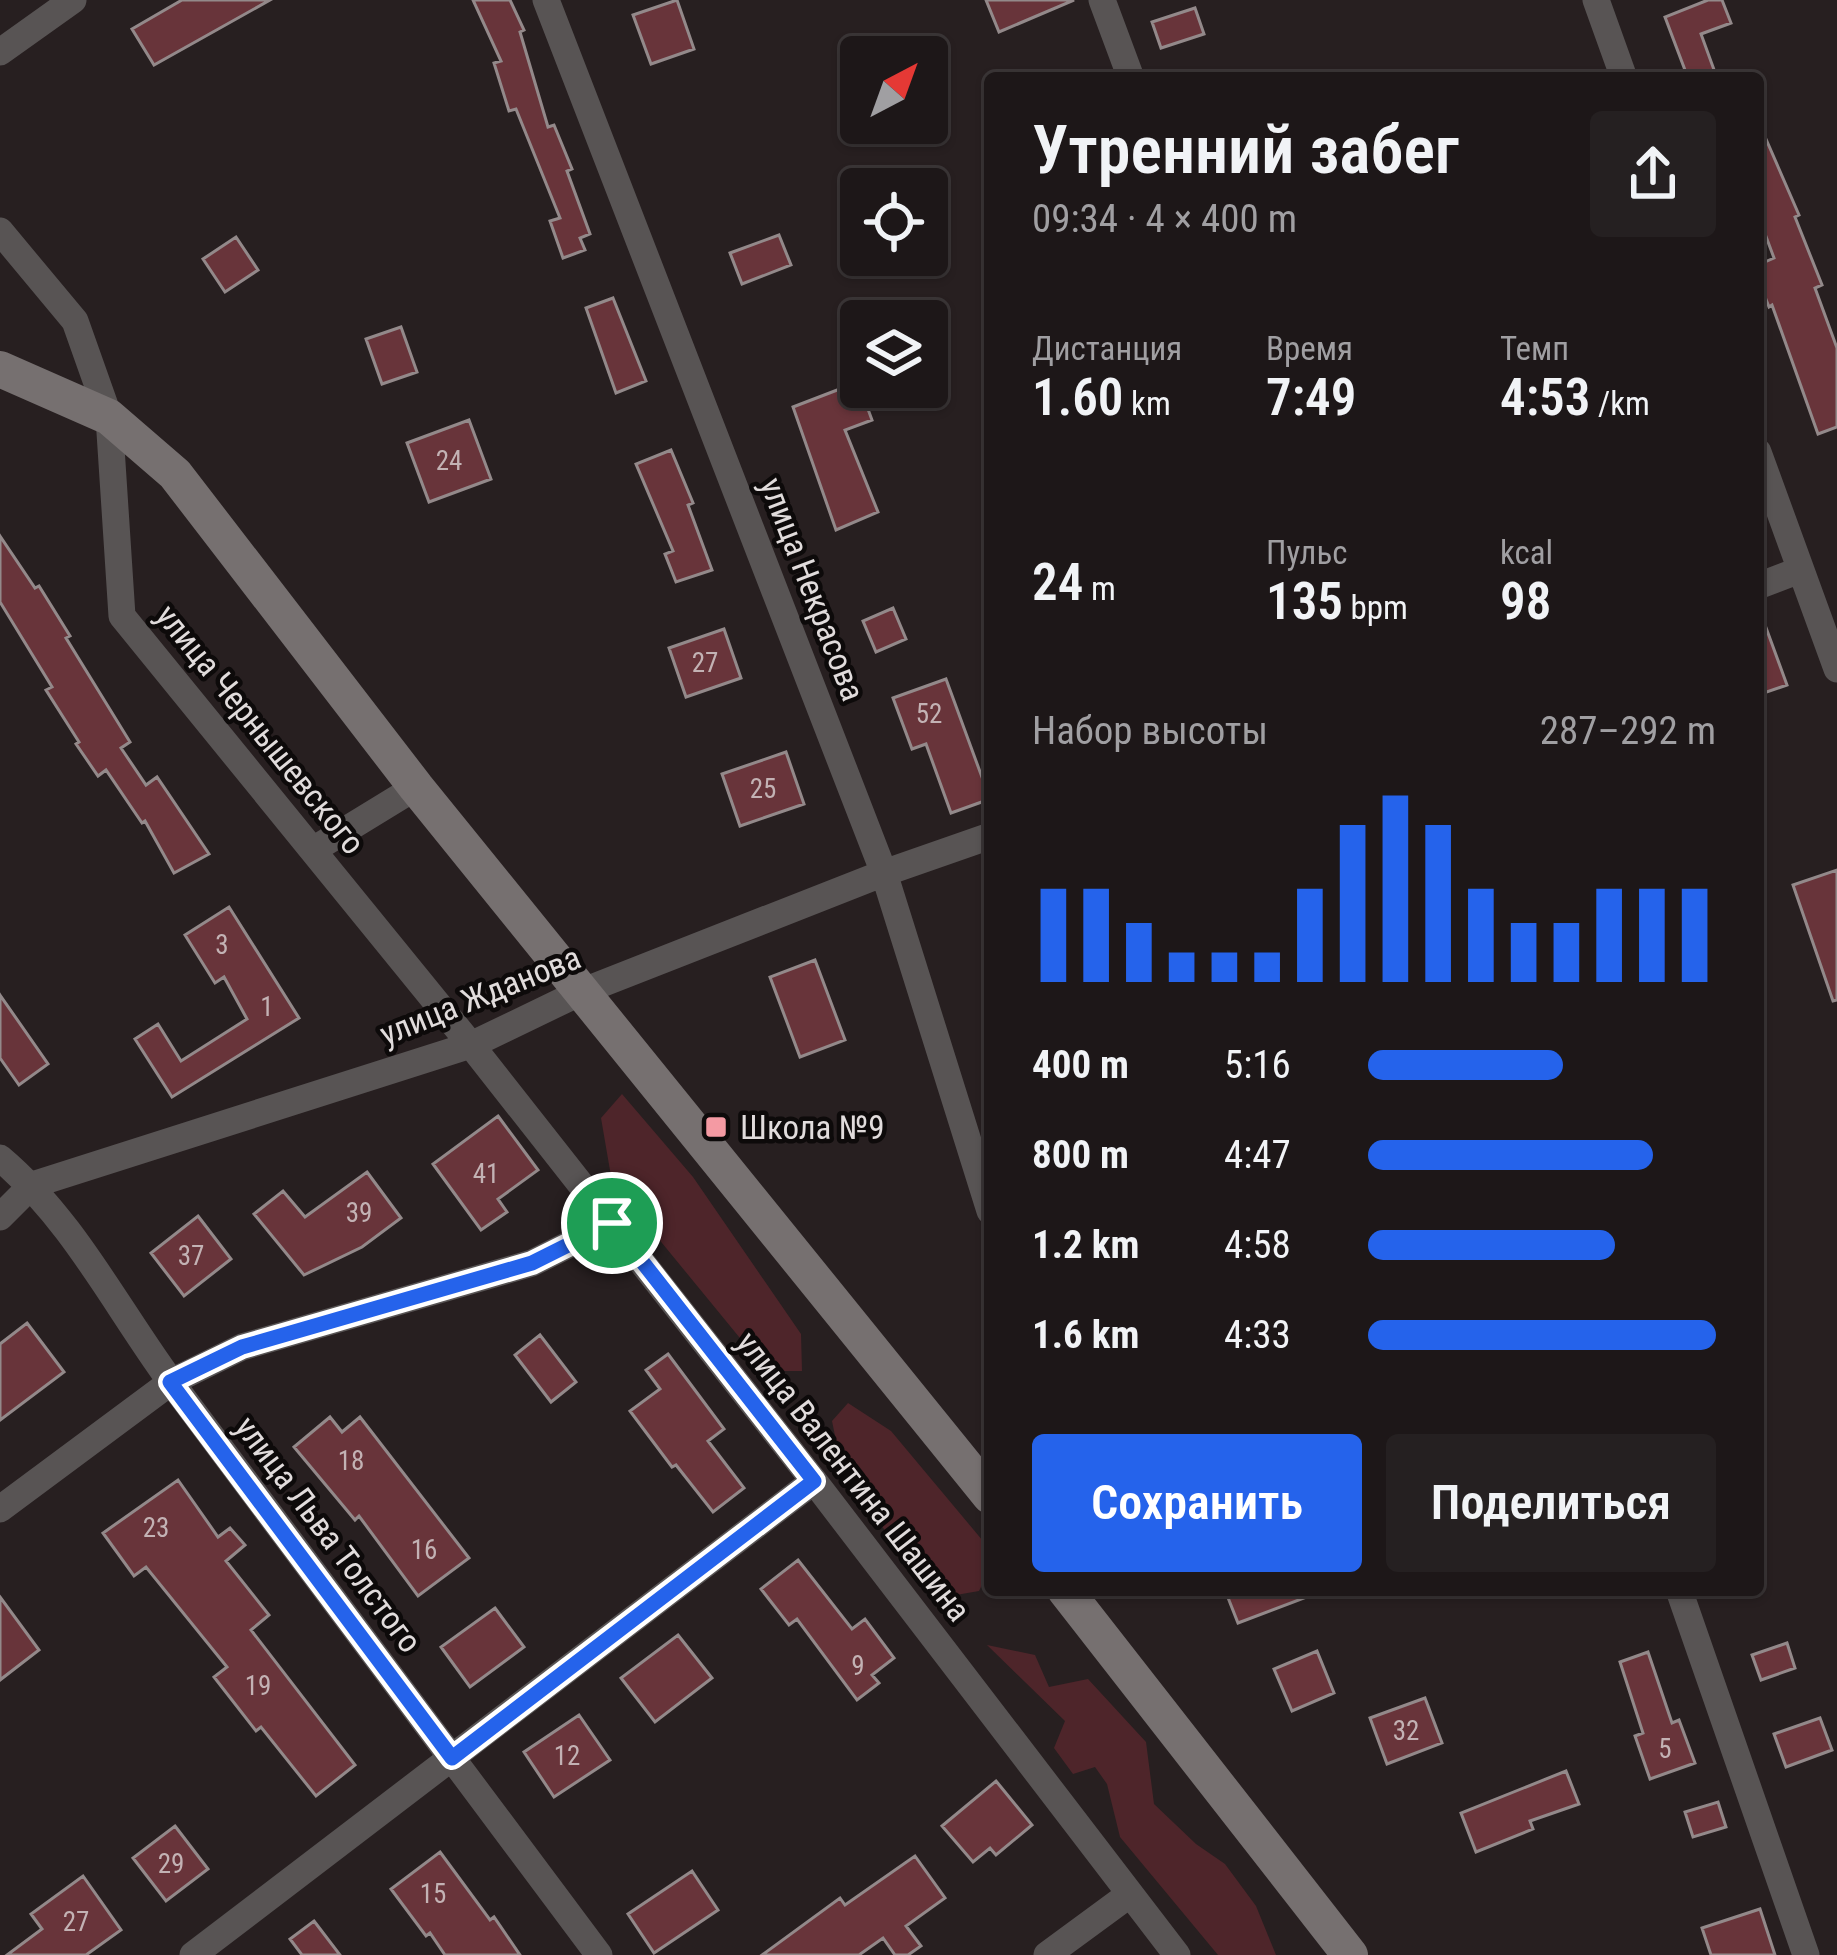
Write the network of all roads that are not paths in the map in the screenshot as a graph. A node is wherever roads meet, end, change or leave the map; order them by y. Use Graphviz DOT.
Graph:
graph roads {
  1 [pos="73,0"];
  2 [pos="546,0"];
  3 [pos="1102,0"];
  4 [pos="1596,0"];
  5 [pos="0,52"];
  6 [pos="1129,72"];
  7 [pos="1622,72"];
  8 [pos="0,231"];
  9 [pos="0,369"];
  10 [pos="109,417"];
  11 [pos="1764,469"];
  12 [pos="1800,570"];
  13 [pos="1764,584"];
  14 [pos="1837,669"];
  15 [pos="416,787"];
  16 [pos="984,838"];
  17 [pos="313,850"];
  18 [pos="884,873"];
  19 [pos="581,992"];
  20 [pos="472,1045"];
  21 [pos="0,1158"];
  22 [pos="32,1185"];
  23 [pos="984,1192"];
  24 [pos="0,1217"];
  25 [pos="612,1223"];
  26 [pos="170,1382"];
  27 [pos="814,1481"];
  28 [pos="984,1489"];
  29 [pos="0,1509"];
  30 [pos="1070,1596"];
  31 [pos="1681,1596"];
  32 [pos="452,1758"];
  33 [pos="1130,1894"];
  34 [pos="194,1955"];
  35 [pos="599,1955"];
  36 [pos="1047,1955"];
  37 [pos="1177,1955"];
  38 [pos="1350,1955"];
  39 [pos="1806,1955"];
  1 -- 5 [label="street"];
  2 -- 18 [label="street, улица Некрасова"];
  3 -- 6 [label="street"];
  4 -- 7 [label="street"];
  8 -- 10 [label="street, улица Чернышевского"];
  9 -- 10 [label="street"];
  10 -- 15 [label="street"];
  10 -- 17 [label="street, улица Чернышевского"];
  11 -- 12 [label="street"];
  12 -- 13 [label="street"];
  12 -- 14 [label="street"];
  15 -- 17 [label="street"];
  15 -- 19 [label="street"];
  16 -- 18 [label="street, улица Жданова"];
  17 -- 20 [label="street, улица Чернышевского"];
  18 -- 19 [label="street, улица Жданова"];
  18 -- 23 [label="street, улица Некрасова"];
  19 -- 20 [label="street, улица Жданова"];
  19 -- 28 [label="street"];
  20 -- 22 [label="street, улица Жданова"];
  20 -- 25 [label="street, улица Валентина Шашина"];
  21 -- 22 [label="street, улица Льва Толстого"];
  22 -- 24 [label="street, улица Жданова"];
  22 -- 26 [label="street, улица Льва Толстого"];
  25 -- 26 [label="street"];
  25 -- 27 [label="street, улица Валентина Шашина"];
  26 -- 29 [label="street"];
  26 -- 32 [label="street, улица Льва Толстого"];
  27 -- 32 [label="street"];
  27 -- 33 [label="street, улица Валентина Шашина"];
  30 -- 38 [label="street"];
  31 -- 39 [label="street"];
  32 -- 34 [label="street"];
  32 -- 35 [label="street, улица Льва Толстого"];
  33 -- 36 [label="street"];
  33 -- 37 [label="street, улица Валентина Шашина"];
}
